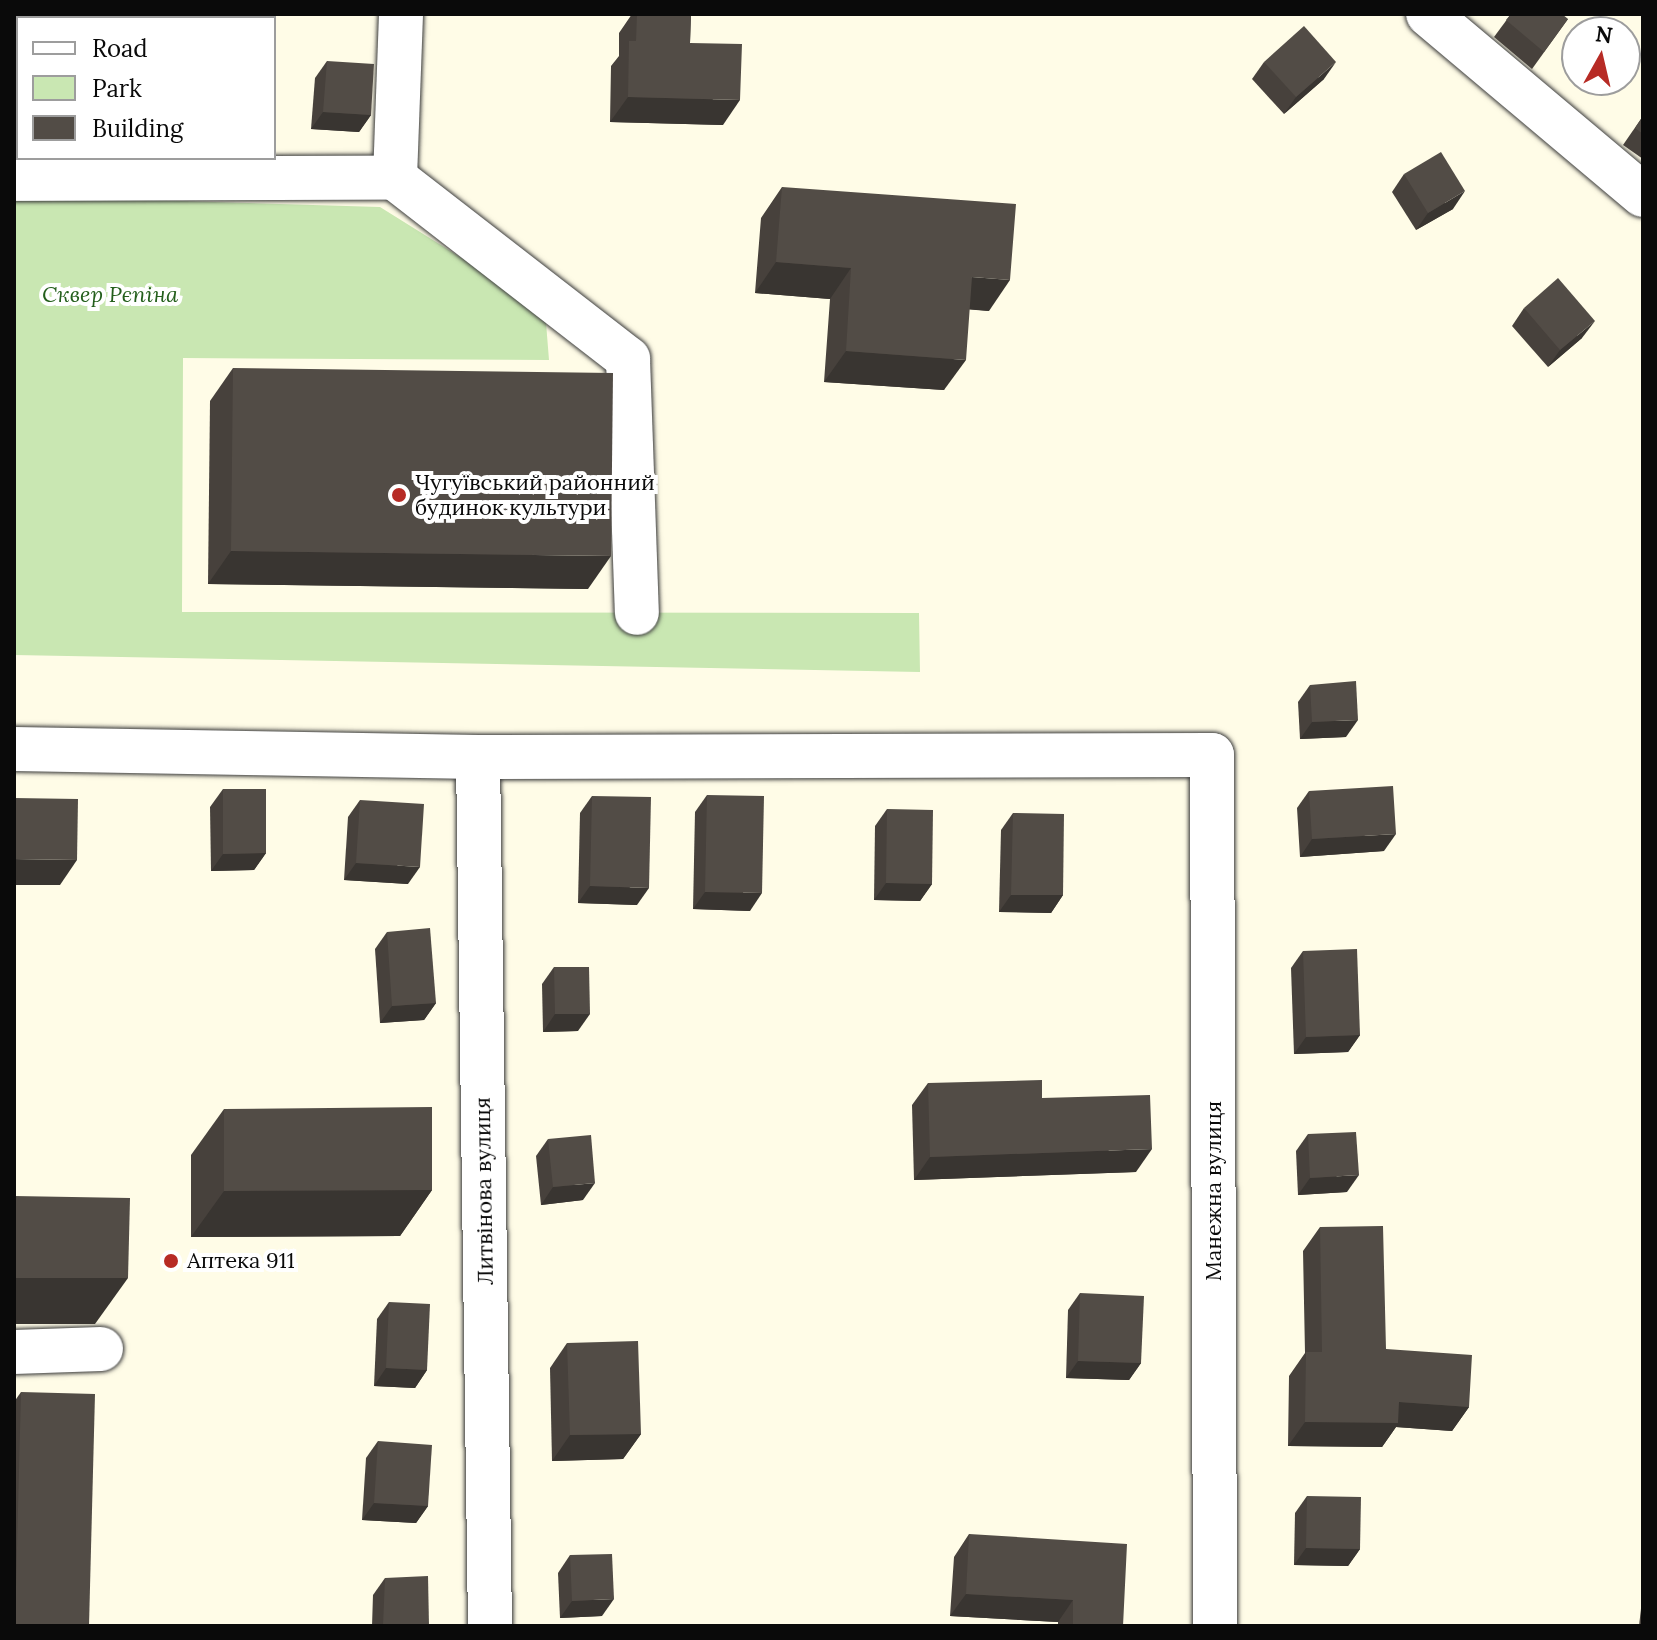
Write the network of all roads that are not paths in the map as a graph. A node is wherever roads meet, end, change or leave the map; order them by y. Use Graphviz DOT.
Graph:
graph roads {
  1 [pos="401,14"];
  2 [pos="1428,14"];
  3 [pos="395,178"];
  4 [pos="14,179"];
  5 [pos="1643,195"];
  6 [pos="637,613"];
  7 [pos="14,749"];
  8 [pos="478,757"];
  9 [pos="101,1349"];
  10 [pos="14,1352"];
  11 [pos="490,1626"];
  12 [pos="1215,1626"];
  1 -- 3 [label="street"];
  2 -- 5 [label="street"];
  3 -- 4 [label="street"];
  3 -- 6 [label="street"];
  7 -- 8 [label="street"];
  8 -- 11 [label="street, Литвінова вулиця"];
  8 -- 12 [label="street, Манежна вулиця"];
  9 -- 10 [label="street"];
}
